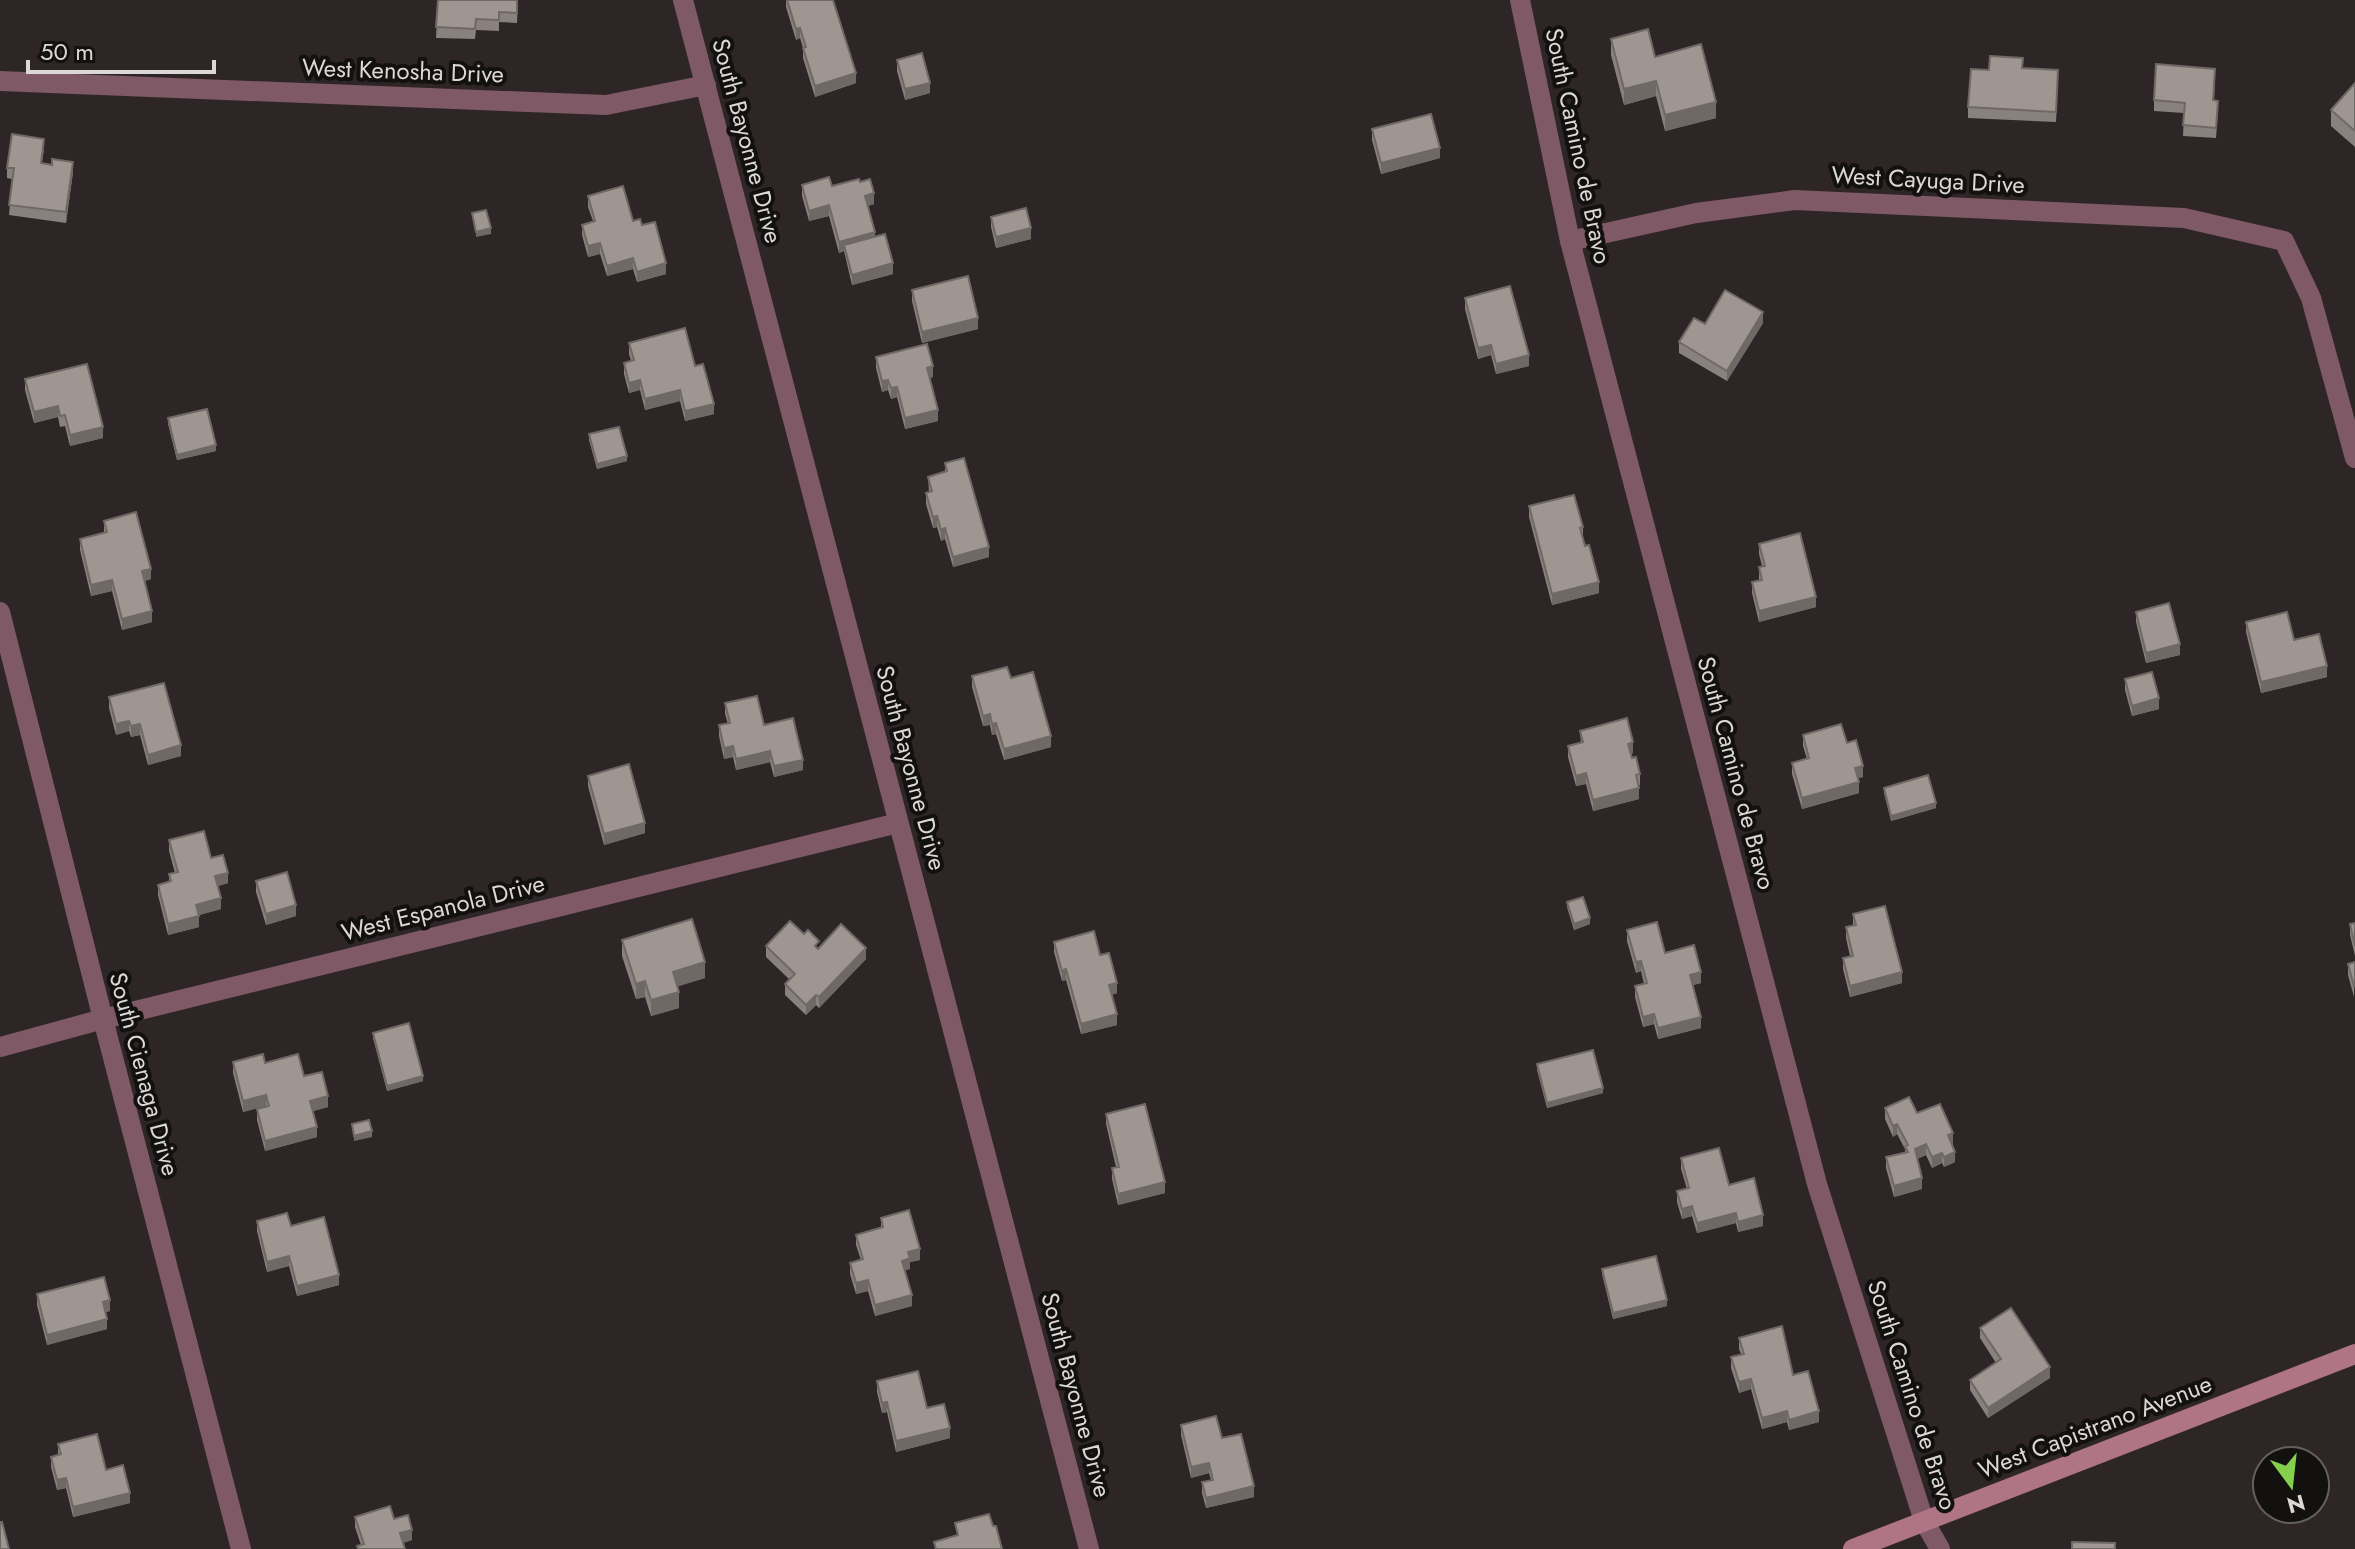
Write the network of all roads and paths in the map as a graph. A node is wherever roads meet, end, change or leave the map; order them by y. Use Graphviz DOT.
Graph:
graph roads {
  1 [pos="683,0"];
  2 [pos="1520,0"];
  3 [pos="0,81"];
  4 [pos="706,85"];
  5 [pos="1570,241"];
  6 [pos="2355,458"];
  7 [pos="0,612"];
  8 [pos="898,823"];
  9 [pos="103,1019"];
  10 [pos="0,1047"];
  11 [pos="2355,1354"];
  12 [pos="1924,1521"];
  13 [pos="241,1549"];
  14 [pos="1089,1549"];
  15 [pos="1853,1549"];
  16 [pos="1940,1549"];
  1 -- 4 [label="street, South Bayonne Drive"];
  2 -- 5 [label="street, South Camino de Bravo"];
  3 -- 4 [label="street, West Kenosha Drive"];
  4 -- 8 [label="street, South Bayonne Drive"];
  5 -- 6 [label="street, West Cayuga Drive"];
  5 -- 12 [label="street, South Camino de Bravo"];
  7 -- 9 [label="street, South Cienaga Drive"];
  8 -- 9 [label="street, West Espanola Drive"];
  8 -- 14 [label="street, South Bayonne Drive"];
  9 -- 10 [label="street, West Espanola Drive"];
  9 -- 13 [label="street, South Cienaga Drive"];
  11 -- 12 [label="street, West Capistrano Avenue"];
  12 -- 15 [label="street, West Capistrano Avenue"];
  12 -- 16 [label="street, South Camino de Bravo"];
}
